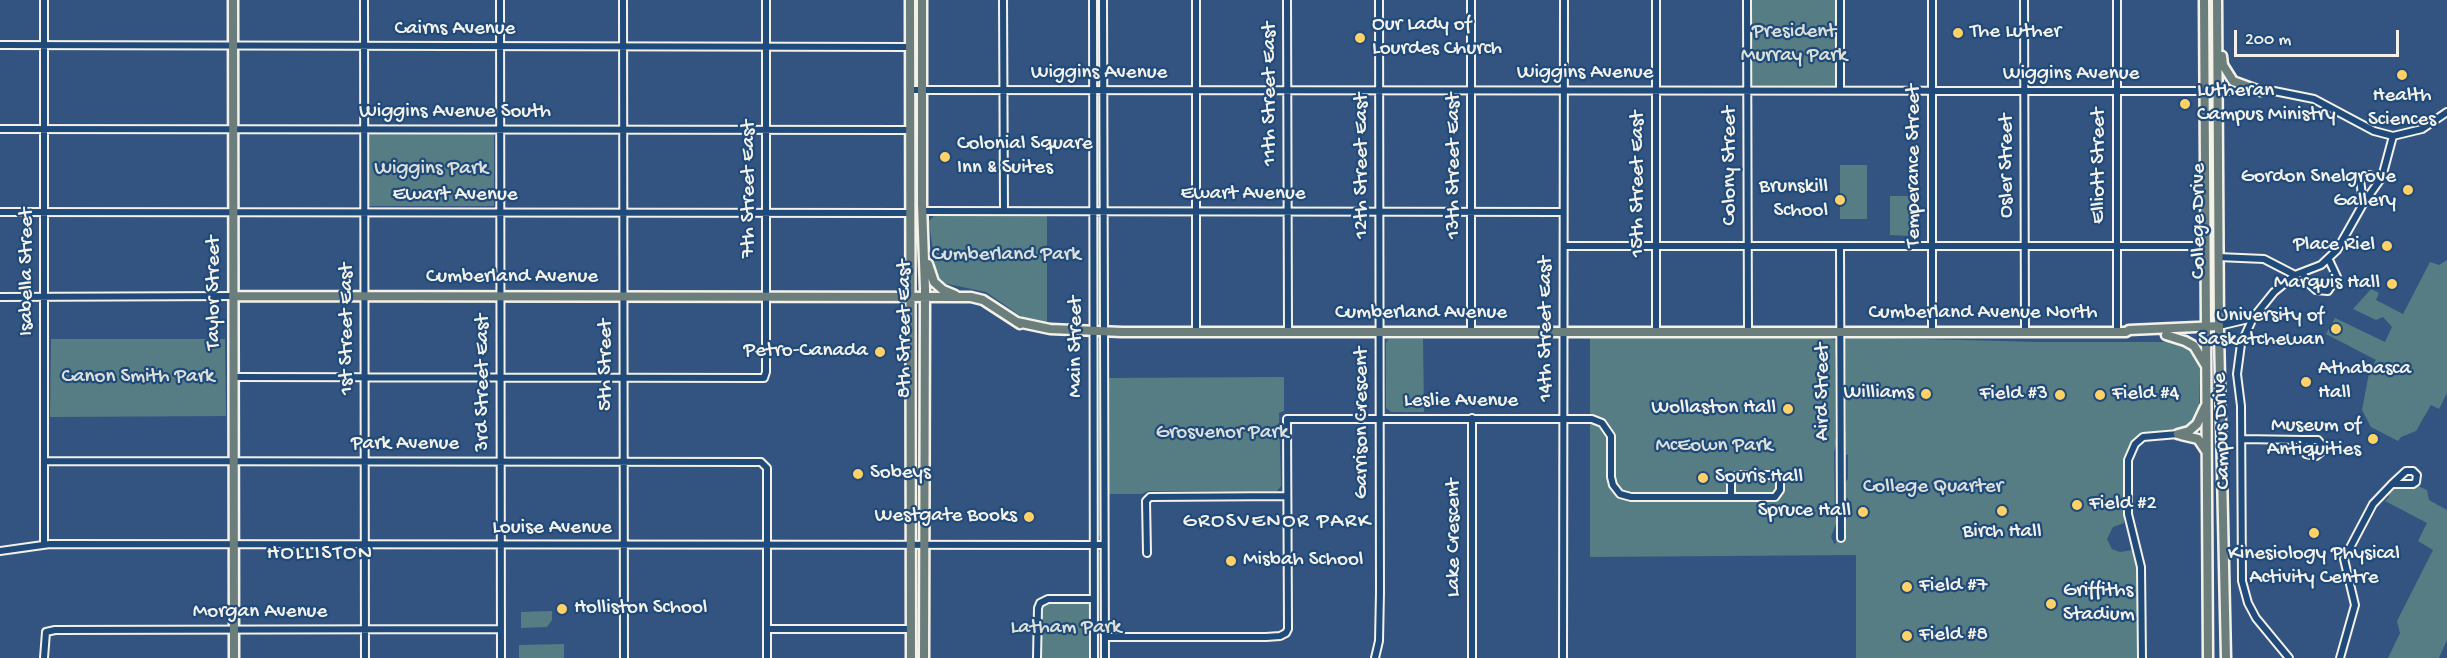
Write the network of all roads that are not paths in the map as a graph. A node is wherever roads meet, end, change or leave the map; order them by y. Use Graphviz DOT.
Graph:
graph roads {
  1 [pos="44,0"];
  2 [pos="233,0"];
  3 [pos="364,0"];
  4 [pos="500,0"];
  5 [pos="624,0"];
  6 [pos="766,0"];
  7 [pos="910,0"];
  8 [pos="922,0"];
  9 [pos="1003,0"];
  10 [pos="1093,0"];
  11 [pos="1103,0"];
  12 [pos="1196,0"];
  13 [pos="1287,0"];
  14 [pos="1379,0"];
  15 [pos="1471,0"];
  16 [pos="1564,0"];
  17 [pos="1656,0"];
  18 [pos="1747,0"];
  19 [pos="1840,0"];
  20 [pos="1932,0"];
  21 [pos="2024,0"];
  22 [pos="2116,0"];
  23 [pos="2204,0"];
  24 [pos="2217,0"];
  25 [pos="2217,32"];
  26 [pos="0,45"];
  27 [pos="233,45"];
  28 [pos="44,46"];
  29 [pos="364,46"];
  30 [pos="500,46"];
  31 [pos="624,46"];
  32 [pos="766,46"];
  33 [pos="910,47"];
  34 [pos="910,90"];
  35 [pos="921,90"];
  36 [pos="1003,90"];
  37 [pos="1093,90"];
  38 [pos="1104,90"];
  39 [pos="1196,90"];
  40 [pos="1287,90"];
  41 [pos="1379,90"];
  42 [pos="1564,90"];
  43 [pos="1656,90"];
  44 [pos="1748,90"];
  45 [pos="1839,90"];
  46 [pos="1471,91"];
  47 [pos="1932,91"];
  48 [pos="2024,91"];
  49 [pos="2260,91"];
  50 [pos="2116,92"];
  51 [pos="2205,92"];
  52 [pos="2218,92"];
  53 [pos="2447,112"];
  54 [pos="0,129"];
  55 [pos="44,129"];
  56 [pos="234,129"];
  57 [pos="364,129"];
  58 [pos="500,129"];
  59 [pos="624,130"];
  60 [pos="766,130"];
  61 [pos="909,130"];
  62 [pos="2393,136"];
  63 [pos="2379,180"];
  64 [pos="2363,204"];
  65 [pos="922,211"];
  66 [pos="1004,211"];
  67 [pos="1092,211"];
  68 [pos="1104,211"];
  69 [pos="1196,211"];
  70 [pos="1287,211"];
  71 [pos="1379,211"];
  72 [pos="1472,211"];
  73 [pos="233,212"];
  74 [pos="1563,212"];
  75 [pos="0,213"];
  76 [pos="44,213"];
  77 [pos="365,213"];
  78 [pos="500,213"];
  79 [pos="624,213"];
  80 [pos="910,213"];
  81 [pos="766,214"];
  82 [pos="2206,216"];
  83 [pos="1564,246"];
  84 [pos="1748,246"];
  85 [pos="1840,246"];
  86 [pos="1932,246"];
  87 [pos="2024,246"];
  88 [pos="2117,246"];
  89 [pos="2206,246"];
  90 [pos="1656,247"];
  91 [pos="925,249"];
  92 [pos="2218,257"];
  93 [pos="2329,260"];
  94 [pos="2299,274"];
  95 [pos="233,296"];
  96 [pos="364,296"];
  97 [pos="500,296"];
  98 [pos="623,296"];
  99 [pos="958,296"];
  100 [pos="0,297"];
  101 [pos="45,297"];
  102 [pos="766,297"];
  103 [pos="910,297"];
  104 [pos="925,297"];
  105 [pos="2253,318"];
  106 [pos="2219,329"];
  107 [pos="2206,330"];
  108 [pos="1471,331"];
  109 [pos="1563,331"];
  110 [pos="1656,331"];
  111 [pos="1840,331"];
  112 [pos="1094,332"];
  113 [pos="1104,332"];
  114 [pos="1196,332"];
  115 [pos="1288,332"];
  116 [pos="1380,332"];
  117 [pos="1748,332"];
  118 [pos="2025,332"];
  119 [pos="2121,332"];
  120 [pos="1932,333"];
  121 [pos="2166,335"];
  122 [pos="2206,367"];
  123 [pos="234,377"];
  124 [pos="364,377"];
  125 [pos="500,378"];
  126 [pos="624,378"];
  127 [pos="2207,404"];
  128 [pos="1379,418"];
  129 [pos="1472,418"];
  130 [pos="1563,419"];
  131 [pos="2178,434"];
  132 [pos="2241,439"];
  133 [pos="2303,440"];
  134 [pos="911,446"];
  135 [pos="2207,452"];
  136 [pos="44,461"];
  137 [pos="234,461"];
  138 [pos="364,461"];
  139 [pos="501,462"];
  140 [pos="624,462"];
  141 [pos="2392,484"];
  142 [pos="924,495"];
  143 [pos="1287,496"];
  144 [pos="1731,497"];
  145 [pos="1841,538"];
  146 [pos="45,544"];
  147 [pos="234,545"];
  148 [pos="767,545"];
  149 [pos="911,545"];
  150 [pos="924,545"];
  151 [pos="1094,545"];
  152 [pos="1104,545"];
  153 [pos="364,546"];
  154 [pos="501,546"];
  155 [pos="624,546"];
  156 [pos="0,551"];
  157 [pos="1147,554"];
  158 [pos="1093,599"];
  159 [pos="2225,619"];
  160 [pos="234,629"];
  161 [pos="501,629"];
  162 [pos="767,629"];
  163 [pos="911,629"];
  164 [pos="364,630"];
  165 [pos="1105,637"];
  166 [pos="44,658"];
  167 [pos="234,658"];
  168 [pos="365,658"];
  169 [pos="501,658"];
  170 [pos="624,658"];
  171 [pos="767,658"];
  172 [pos="911,658"];
  173 [pos="924,658"];
  174 [pos="1037,658"];
  175 [pos="1094,658"];
  176 [pos="1105,658"];
  177 [pos="1375,658"];
  178 [pos="1472,658"];
  179 [pos="1563,658"];
  180 [pos="2142,658"];
  181 [pos="2208,658"];
  182 [pos="2226,658"];
  183 [pos="2231,658"];
  184 [pos="2289,658"];
  185 [pos="2340,658"];
  1 -- 28 [label="street, Isabella Street"];
  2 -- 27 [label="main road, Taylor Street"];
  3 -- 29 [label="street, 1st Street East"];
  4 -- 30 [label="street, 3rd Street East"];
  5 -- 31 [label="street, 5th Street"];
  6 -- 32 [label="street, 7th Street East"];
  7 -- 33 [label="main road, 8th Street East"];
  8 -- 35 [label="main road, 8th Street East"];
  9 -- 36 [label="street"];
  10 -- 37 [label="street, Main Street"];
  11 -- 38 [label="street, Main Street"];
  12 -- 39 [label="street"];
  13 -- 40 [label="street, 11th Street East"];
  14 -- 41 [label="street, 12th Street East"];
  15 -- 46 [label="street, 13th Street East"];
  16 -- 42 [label="street, 14th Street East"];
  17 -- 43 [label="street, 15th Street East"];
  18 -- 44 [label="street, Colony Street"];
  19 -- 45 [label="street"];
  20 -- 47 [label="street, Temperance Street"];
  21 -- 48 [label="street, Osler Street"];
  22 -- 50 [label="street, Elliott Street"];
  23 -- 51 [label="main road, College Drive"];
  24 -- 25 [label="main road, College Drive"];
  25 -- 49 [label="main road"];
  25 -- 52 [label="main road, College Drive"];
  26 -- 28 [label="street, Cairns Avenue"];
  27 -- 28 [label="street, Cairns Avenue"];
  27 -- 29 [label="street, Cairns Avenue"];
  27 -- 56 [label="main road, Taylor Street"];
  28 -- 55 [label="street, Isabella Street"];
  29 -- 30 [label="street, Cairns Avenue"];
  29 -- 57 [label="street, 1st Street East"];
  30 -- 31 [label="street, Cairns Avenue"];
  30 -- 58 [label="street, 3rd Street East"];
  31 -- 32 [label="street, Cairns Avenue"];
  31 -- 59 [label="street, 5th Street"];
  32 -- 33 [label="street, Cairns Avenue"];
  32 -- 60 [label="street, 7th Street East"];
  33 -- 34 [label="main road, 8th Street East"];
  34 -- 35 [label="street, Wiggins Avenue"];
  34 -- 61 [label="main road, 8th Street East"];
  35 -- 36 [label="street, Wiggins Avenue"];
  35 -- 65 [label="main road, 8th Street East"];
  36 -- 37 [label="street, Wiggins Avenue"];
  36 -- 66 [label="street"];
  37 -- 38 [label="street, Wiggins Avenue"];
  37 -- 67 [label="street, Main Street"];
  38 -- 39 [label="street, Wiggins Avenue"];
  38 -- 68 [label="street, Main Street"];
  39 -- 40 [label="street, Wiggins Avenue"];
  39 -- 69 [label="street"];
  40 -- 41 [label="street, Wiggins Avenue"];
  40 -- 70 [label="street, 11th Street East"];
  41 -- 46 [label="street, Wiggins Avenue"];
  41 -- 71 [label="street, 12th Street East"];
  42 -- 43 [label="street, Wiggins Avenue"];
  42 -- 46 [label="street, Wiggins Avenue"];
  42 -- 74 [label="street, 14th Street East"];
  43 -- 44 [label="street, Wiggins Avenue"];
  43 -- 90 [label="street, 15th Street East"];
  44 -- 45 [label="street, Wiggins Avenue"];
  44 -- 84 [label="street, Colony Street"];
  45 -- 47 [label="street, Wiggins Avenue"];
  46 -- 72 [label="street, 13th Street East"];
  47 -- 48 [label="street, Wiggins Avenue"];
  47 -- 86 [label="street, Temperance Street"];
  48 -- 50 [label="street, Wiggins Avenue"];
  48 -- 87 [label="street, Osler Street"];
  49 -- 52 [label="street, Wiggins Avenue"];
  49 -- 62 [label="street, Wiggins Avenue"];
  50 -- 51 [label="street, Wiggins Avenue"];
  50 -- 88 [label="street, Elliott Street"];
  51 -- 52 [label="street, Wiggins Avenue"];
  51 -- 82 [label="main road, College Drive"];
  52 -- 92 [label="main road, College Drive"];
  53 -- 62 [label="street"];
  54 -- 55 [label="street, Wiggins Avenue South"];
  55 -- 56 [label="street, Wiggins Avenue South"];
  55 -- 76 [label="street, Isabella Street"];
  56 -- 57 [label="street, Wiggins Avenue South"];
  56 -- 73 [label="main road, Taylor Street"];
  57 -- 58 [label="street, Wiggins Avenue South"];
  57 -- 77 [label="street, 1st Street East"];
  58 -- 59 [label="street, Wiggins Avenue South"];
  58 -- 78 [label="street, 3rd Street East"];
  59 -- 60 [label="street, Wiggins Avenue South"];
  59 -- 79 [label="street, 5th Street"];
  60 -- 61 [label="street, Wiggins Avenue South"];
  60 -- 81 [label="street, 7th Street East"];
  61 -- 80 [label="main road, 8th Street East"];
  62 -- 63 [label="street, Campus Drive"];
  63 -- 64 [label="street, Campus Drive"];
  63 -- 64 [label="street, Campus Drive"];
  64 -- 93 [label="street, Campus Drive"];
  65 -- 66 [label="street, Ewart Avenue"];
  65 -- 91 [label="main road, 8th Street East"];
  66 -- 67 [label="street, Ewart Avenue"];
  67 -- 68 [label="street, Ewart Avenue"];
  67 -- 112 [label="street, Main Street"];
  68 -- 69 [label="street, Ewart Avenue"];
  68 -- 113 [label="street, Main Street"];
  69 -- 70 [label="street, Ewart Avenue"];
  69 -- 114 [label="street"];
  70 -- 71 [label="street, Ewart Avenue"];
  70 -- 115 [label="street, 11th Street East"];
  71 -- 72 [label="street, Ewart Avenue"];
  71 -- 116 [label="street, 12th Street East"];
  72 -- 74 [label="street, Ewart Avenue"];
  72 -- 108 [label="street, 13th Street East"];
  73 -- 76 [label="street, Ewart Avenue"];
  73 -- 77 [label="street, Ewart Avenue"];
  73 -- 95 [label="main road, Taylor Street"];
  74 -- 83 [label="street, 14th Street East"];
  75 -- 76 [label="street, Ewart Avenue"];
  76 -- 101 [label="street, Isabella Street"];
  77 -- 78 [label="street, Ewart Avenue"];
  77 -- 96 [label="street, 1st Street East"];
  78 -- 79 [label="street, Ewart Avenue"];
  78 -- 97 [label="street, 3rd Street East"];
  79 -- 81 [label="street, Ewart Avenue"];
  79 -- 98 [label="street, 5th Street"];
  80 -- 81 [label="street, Ewart Avenue"];
  80 -- 103 [label="main road, 8th Street East"];
  81 -- 102 [label="street, 7th Street East"];
  82 -- 89 [label="main road, College Drive"];
  82 -- 92 [label="main road"];
  83 -- 90 [label="street"];
  83 -- 109 [label="street, 14th Street East"];
  84 -- 85 [label="street"];
  84 -- 90 [label="street"];
  84 -- 117 [label="street, Colony Street"];
  85 -- 86 [label="street"];
  85 -- 111 [label="street, Aird Street"];
  86 -- 87 [label="street"];
  86 -- 120 [label="street, Temperance Street"];
  87 -- 88 [label="street"];
  87 -- 118 [label="street, Osler Street"];
  88 -- 89 [label="street"];
  88 -- 119 [label="street, Elliott Street"];
  89 -- 107 [label="main road, College Drive"];
  90 -- 110 [label="street, 15th Street East"];
  91 -- 99 [label="main road"];
  91 -- 104 [label="main road, 8th Street East"];
  92 -- 94 [label="street"];
  92 -- 106 [label="main road, College Drive"];
  93 -- 94 [label="street, Campus Drive"];
  93 -- 94 [label="street"];
  94 -- 105 [label="street, Campus Drive"];
  95 -- 96 [label="main road, Cumberland Avenue"];
  95 -- 101 [label="street, Cumberland Avenue"];
  95 -- 123 [label="main road, Taylor Street"];
  96 -- 97 [label="main road, Cumberland Avenue"];
  96 -- 124 [label="street, 1st Street East"];
  97 -- 98 [label="main road, Cumberland Avenue"];
  97 -- 125 [label="street, 3rd Street East"];
  98 -- 102 [label="main road, Cumberland Avenue"];
  98 -- 126 [label="street, 5th Street"];
  99 -- 104 [label="main road, Cumberland Avenue"];
  99 -- 112 [label="main road, Cumberland Avenue"];
  100 -- 101 [label="street, Cumberland Avenue"];
  101 -- 136 [label="street, Isabella Street"];
  102 -- 103 [label="main road, Cumberland Avenue"];
  102 -- 126 [label="street, 7th Street East"];
  103 -- 104 [label="main road, Cumberland Avenue"];
  103 -- 134 [label="main road, 8th Street East"];
  104 -- 142 [label="main road, 8th Street East"];
  105 -- 106 [label="street"];
  105 -- 132 [label="street, Campus Drive"];
  106 -- 107 [label="main road"];
  106 -- 159 [label="main road, College Drive"];
  107 -- 119 [label="main road, Cumberland Avenue North"];
  107 -- 121 [label="main road, Cumberland Avenue North"];
  107 -- 122 [label="main road, College Drive"];
  108 -- 109 [label="main road, Cumberland Avenue"];
  108 -- 116 [label="main road, Cumberland Avenue"];
  109 -- 110 [label="main road, Cumberland Avenue"];
  109 -- 130 [label="street, 14th Street East"];
  110 -- 117 [label="main road, Cumberland Avenue"];
  111 -- 117 [label="main road, Cumberland Avenue North"];
  111 -- 120 [label="main road, Cumberland Avenue North"];
  111 -- 145 [label="street, Aird Street"];
  112 -- 113 [label="main road, Cumberland Avenue"];
  112 -- 151 [label="street, Main Street"];
  113 -- 114 [label="main road, Cumberland Avenue"];
  113 -- 152 [label="street, Main Street"];
  114 -- 115 [label="main road, Cumberland Avenue"];
  115 -- 116 [label="main road, Cumberland Avenue"];
  116 -- 128 [label="street, Garrison Crescent"];
  118 -- 119 [label="main road, Cumberland Avenue North"];
  118 -- 120 [label="main road, Cumberland Avenue North"];
  119 -- 121 [label="main road, Cumberland Avenue North"];
  121 -- 122 [label="main road"];
  122 -- 127 [label="main road, College Drive"];
  123 -- 124 [label="street"];
  123 -- 137 [label="main road, Taylor Street"];
  124 -- 125 [label="street"];
  124 -- 138 [label="street, 1st Street East"];
  125 -- 126 [label="street"];
  125 -- 139 [label="street, 3rd Street East"];
  126 -- 140 [label="street, 5th Street"];
  127 -- 131 [label="main road"];
  127 -- 135 [label="main road, College Drive"];
  128 -- 129 [label="street, Leslie Avenue"];
  128 -- 143 [label="street, Leslie Avenue"];
  128 -- 177 [label="street, Garrison Crescent"];
  129 -- 130 [label="street, Leslie Avenue"];
  129 -- 178 [label="street, Lake Crescent"];
  130 -- 144 [label="street, Leslie Avenue"];
  130 -- 179 [label="street, 14th Street East"];
  131 -- 135 [label="main road"];
  131 -- 180 [label="street"];
  132 -- 133 [label="street"];
  132 -- 184 [label="street, Campus Drive"];
  134 -- 142 [label="main road"];
  134 -- 149 [label="main road, 8th Street East"];
  135 -- 181 [label="main road, College Drive"];
  136 -- 137 [label="street, Park Avenue"];
  136 -- 146 [label="street, Isabella Street"];
  137 -- 138 [label="street, Park Avenue"];
  137 -- 147 [label="main road, Taylor Street"];
  138 -- 139 [label="street, Park Avenue"];
  138 -- 153 [label="street, 1st Street East"];
  139 -- 140 [label="street, Park Avenue"];
  139 -- 154 [label="street, 3rd Street East"];
  140 -- 148 [label="street, Park Avenue"];
  140 -- 155 [label="street, 5th Street"];
  141 -- 141 [label="street"];
  141 -- 185 [label="street"];
  142 -- 150 [label="main road, 8th Street East"];
  143 -- 157 [label="street"];
  143 -- 165 [label="street"];
  144 -- 144 [label="street"];
  146 -- 147 [label="street, Louise Avenue"];
  146 -- 156 [label="street, Louise Avenue"];
  147 -- 153 [label="street, Louise Avenue"];
  147 -- 160 [label="main road, Taylor Street"];
  148 -- 149 [label="street, Louise Avenue"];
  148 -- 155 [label="street, Louise Avenue"];
  148 -- 162 [label="street"];
  149 -- 150 [label="street, Louise Avenue"];
  149 -- 163 [label="main road, 8th Street East"];
  150 -- 151 [label="street, Louise Avenue"];
  150 -- 173 [label="main road, 8th Street East"];
  151 -- 152 [label="street, Louise Avenue"];
  151 -- 158 [label="street, Main Street"];
  152 -- 165 [label="street, Main Street"];
  153 -- 154 [label="street, Louise Avenue"];
  153 -- 164 [label="street, 1st Street East"];
  154 -- 155 [label="street, Louise Avenue"];
  154 -- 161 [label="street, 3rd Street East"];
  155 -- 170 [label="street, 5th Street"];
  158 -- 174 [label="street"];
  158 -- 175 [label="street, Main Street"];
  159 -- 182 [label="main road, College Drive"];
  159 -- 183 [label="main road"];
  160 -- 164 [label="street, Morgan Avenue"];
  160 -- 166 [label="street, Morgan Avenue"];
  160 -- 167 [label="main road, Taylor Street"];
  161 -- 164 [label="street, Morgan Avenue"];
  161 -- 169 [label="street, 3rd Street East"];
  162 -- 163 [label="street"];
  162 -- 171 [label="street"];
  163 -- 172 [label="main road, 8th Street East"];
  164 -- 168 [label="street, 1st Street East"];
  165 -- 176 [label="street, Main Street"];
}
